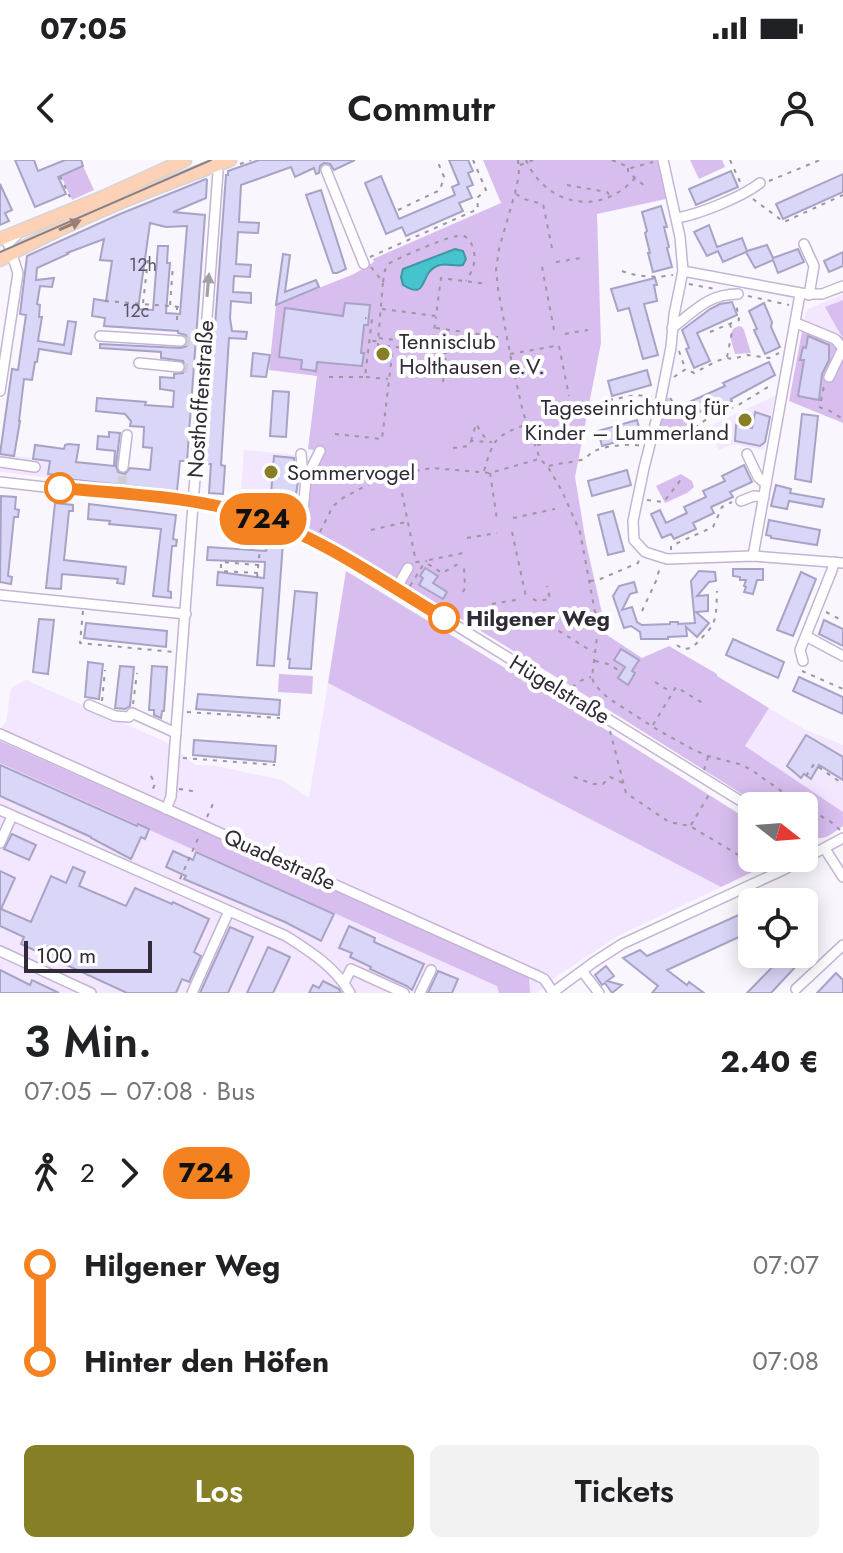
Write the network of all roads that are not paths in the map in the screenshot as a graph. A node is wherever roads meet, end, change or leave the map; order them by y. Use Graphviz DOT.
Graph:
graph roads {
  1 [pos="185,160"];
  2 [pos="230,160"];
  3 [pos="660,160"];
  4 [pos="215,163"];
  5 [pos="326,170"];
  6 [pos="760,183"];
  7 [pos="677,218"];
  8 [pos="24,229"];
  9 [pos="0,239"];
  10 [pos="804,244"];
  11 [pos="6,256"];
  12 [pos="364,261"];
  13 [pos="682,273"];
  14 [pos="843,286"];
  15 [pos="738,294"];
  16 [pos="805,294"];
  17 [pos="796,323"];
  18 [pos="672,328"];
  19 [pos="100,336"];
  20 [pos="181,341"];
  21 [pos="139,363"];
  22 [pos="179,367"];
  23 [pos="829,377"];
  24 [pos="0,391"];
  25 [pos="127,435"];
  26 [pos="320,451"];
  27 [pos="301,454"];
  28 [pos="747,454"];
  29 [pos="0,462"];
  30 [pos="35,467"];
  31 [pos="123,467"];
  32 [pos="306,479"];
  33 [pos="0,482"];
  34 [pos="766,484"];
  35 [pos="764,497"];
  36 [pos="741,501"];
  37 [pos="194,503"];
  38 [pos="301,534"];
  39 [pos="753,556"];
  40 [pos="838,562"];
  41 [pos="413,572"];
  42 [pos="396,589"];
  43 [pos="0,595"];
  44 [pos="186,614"];
  45 [pos="806,636"];
  46 [pos="843,656"];
  47 [pos="803,661"];
  48 [pos="89,705"];
  49 [pos="176,733"];
  50 [pos="0,734"];
  51 [pos="738,799"];
  52 [pos="166,809"];
  53 [pos="0,810"];
  54 [pos="12,816"];
  55 [pos="843,837"];
  56 [pos="0,843"];
  57 [pos="825,849"];
  58 [pos="818,853"];
  59 [pos="777,872"];
  60 [pos="843,877"];
  61 [pos="229,911"];
  62 [pos="843,945"];
  63 [pos="0,951"];
  64 [pos="431,970"];
  65 [pos="582,971"];
  66 [pos="344,983"];
  67 [pos="796,989"];
  68 [pos="553,992"];
  69 [pos="91,993"];
  70 [pos="192,993"];
  71 [pos="350,993"];
  72 [pos="404,993"];
  73 [pos="420,993"];
  74 [pos="599,993"];
  1 -- 8 [label="main road"];
  2 -- 4 [label="main road"];
  3 -- 7 [label="street"];
  11 -- 4 [label="main road, one-way"];
  37 -- 4 [label="street, Nosthoffenstraße, one-way"];
  5 -- 12 [label="street"];
  6 -- 7 [label="street"];
  7 -- 13 [label="street"];
  8 -- 9 [label="main road"];
  8 -- 11 [label="street"];
  10 -- 16 [label="street"];
  11 -- 24 [label="street"];
  13 -- 16 [label="street"];
  13 -- 18 [label="street"];
  14 -- 16 [label="street"];
  15 -- 18 [label="street"];
  16 -- 17 [label="street"];
  17 -- 23 [label="street"];
  17 -- 34 [label="street"];
  18 -- 39 [label="street"];
  19 -- 20 [label="street"];
  21 -- 22 [label="street"];
  25 -- 31 [label="street"];
  26 -- 32 [label="street"];
  27 -- 32 [label="street"];
  28 -- 34 [label="street"];
  29 -- 30 [label="street"];
  32 -- 38 [label="street"];
  33 -- 37 [label="street, Hügelstraße"];
  34 -- 35 [label="street"];
  35 -- 36 [label="street"];
  35 -- 39 [label="street"];
  37 -- 38 [label="street, Hügelstraße"];
  37 -- 44 [label="street, Nosthoffenstraße"];
  38 -- 42 [label="street, Hügelstraße"];
  39 -- 40 [label="street"];
  40 -- 45 [label="street"];
  41 -- 42 [label="street"];
  42 -- 51 [label="street, Hügelstraße"];
  43 -- 44 [label="street"];
  44 -- 49 [label="street, Nosthoffenstraße"];
  45 -- 46 [label="street"];
  45 -- 47 [label="street"];
  48 -- 49 [label="street"];
  49 -- 52 [label="street, Nosthoffenstraße"];
  50 -- 52 [label="street, Quadestraße"];
  52 -- 68 [label="street, Quadestraße"];
  53 -- 54 [label="street"];
  54 -- 56 [label="street"];
  54 -- 61 [label="street"];
  55 -- 57 [label="street"];
  57 -- 58 [label="street"];
  57 -- 60 [label="street"];
  59 -- 65 [label="street"];
  61 -- 66 [label="street"];
  61 -- 70 [label="street"];
  62 -- 67 [label="street"];
  63 -- 69 [label="street"];
  64 -- 73 [label="street"];
  65 -- 68 [label="street"];
  65 -- 74 [label="street"];
  66 -- 71 [label="street"];
  66 -- 72 [label="street"];
}
